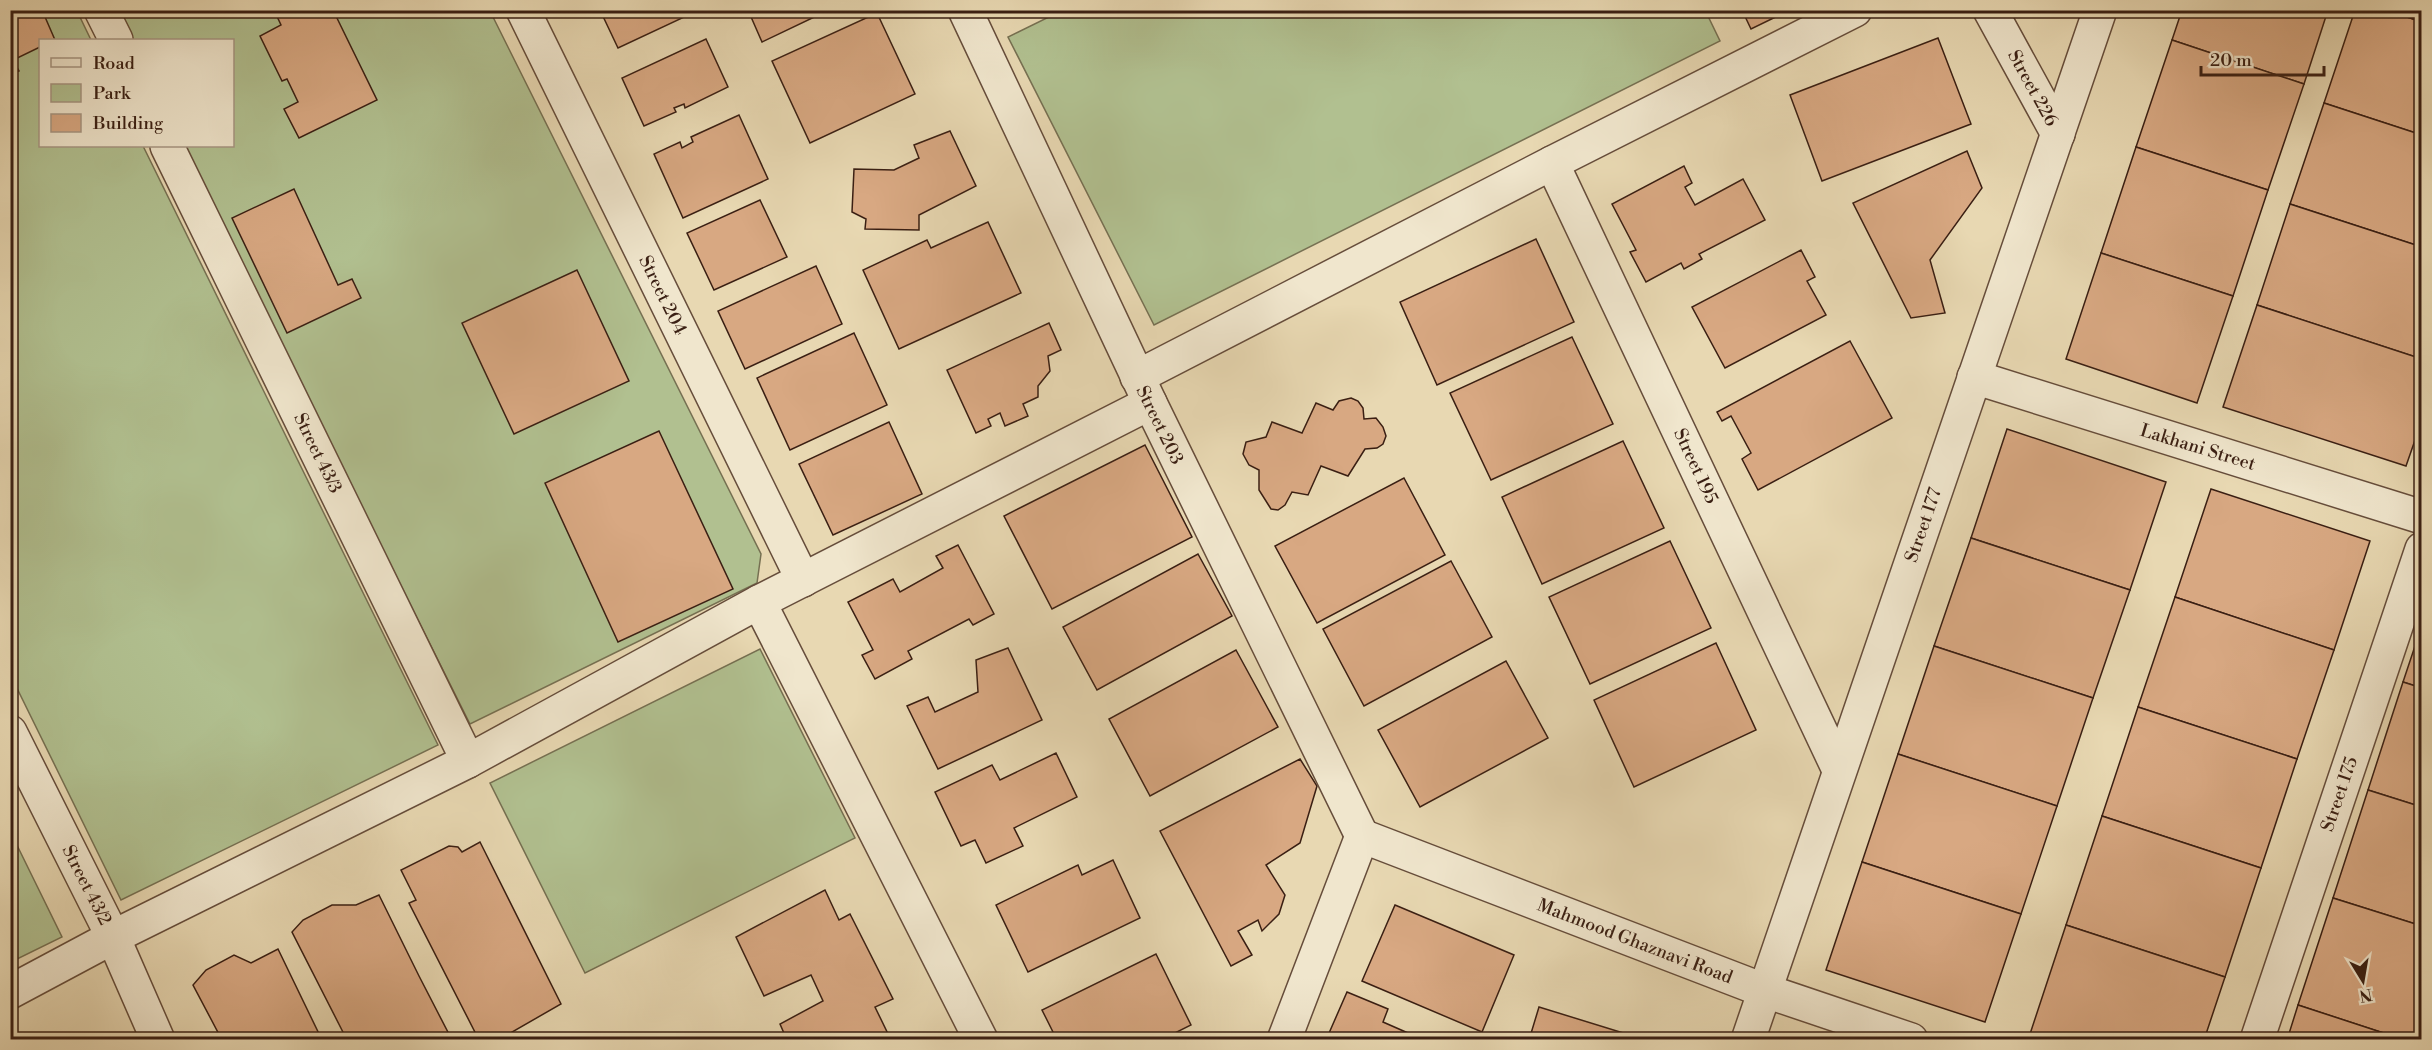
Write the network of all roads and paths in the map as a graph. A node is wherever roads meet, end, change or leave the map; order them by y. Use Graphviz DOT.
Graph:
graph roads {
  1 [pos="101,10"];
  2 [pos="523,10"];
  3 [pos="965,10"];
  4 [pos="1855,10"];
  5 [pos="1990,10"];
  6 [pos="2100,10"];
  7 [pos="116,39"];
  8 [pos="2058,134"];
  9 [pos="167,147"];
  10 [pos="1552,163"];
  11 [pos="1974,377"];
  12 [pos="1143,390"];
  13 [pos="2421,517"];
  14 [pos="2421,549"];
  15 [pos="803,580"];
  16 [pos="759,602"];
  17 [pos="10,732"];
  18 [pos="468,761"];
  19 [pos="1839,770"];
  20 [pos="1362,836"];
  21 [pos="113,937"];
  22 [pos="1763,990"];
  23 [pos="10,992"];
  24 [pos="158,1040"];
  25 [pos="981,1040"];
  26 [pos="1284,1040"];
  27 [pos="1748,1040"];
  28 [pos="1911,1040"];
  29 [pos="2257,1040"];
  1 -- 7 [label="street"];
  2 -- 15 [label="street, Street 204"];
  3 -- 12 [label="street, Street 203"];
  4 -- 10 [label="street"];
  5 -- 8 [label="street, Street 226"];
  6 -- 8 [label="street, Street 177"];
  8 -- 11 [label="street, Street 177"];
  9 -- 18 [label="street, Street 43/3"];
  10 -- 12 [label="street"];
  10 -- 19 [label="street, Street 195"];
  11 -- 13 [label="street, Lakhani Street"];
  11 -- 19 [label="street, Street 177"];
  12 -- 15 [label="street"];
  12 -- 20 [label="street, Street 203"];
  14 -- 29 [label="street, Street 175"];
  15 -- 16 [label="street"];
  16 -- 18 [label="street"];
  16 -- 25 [label="street"];
  17 -- 21 [label="street, Street 43/2"];
  18 -- 21 [label="street"];
  19 -- 22 [label="street, Street 177"];
  20 -- 22 [label="street, Mahmood Ghaznavi Road"];
  20 -- 26 [label="street"];
  21 -- 23 [label="street"];
  21 -- 24 [label="street, Street 43/2"];
  22 -- 27 [label="street, Street 177"];
  22 -- 28 [label="street, Mahmood Ghaznavi Road"];
}
